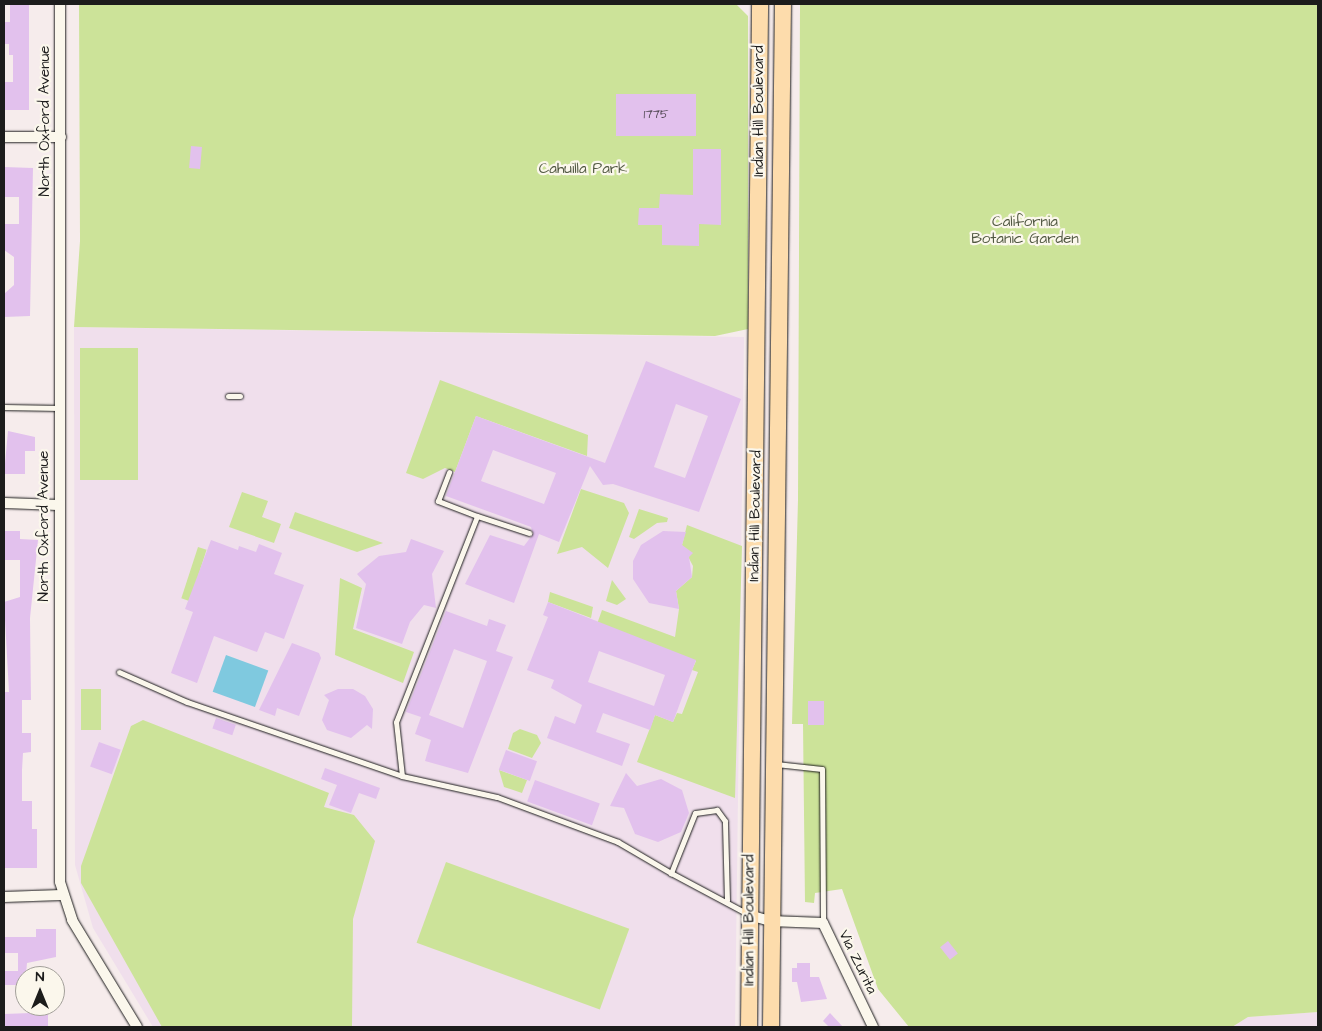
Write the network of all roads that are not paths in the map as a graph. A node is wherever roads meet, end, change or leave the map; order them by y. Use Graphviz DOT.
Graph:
graph roads {
  1 [pos="60,4"];
  2 [pos="760,4"];
  3 [pos="783,4"];
  4 [pos="4,137"];
  5 [pos="61,137"];
  6 [pos="228,396"];
  7 [pos="240,396"];
  8 [pos="4,407"];
  9 [pos="59,408"];
  10 [pos="449,472"];
  11 [pos="4,504"];
  12 [pos="59,505"];
  13 [pos="477,516"];
  14 [pos="529,533"];
  15 [pos="119,672"];
  16 [pos="773,764"];
  17 [pos="402,776"];
  18 [pos="670,873"];
  19 [pos="61,895"];
  20 [pos="4,897"];
  21 [pos="727,900"];
  22 [pos="749,915"];
  23 [pos="770,921"];
  24 [pos="823,923"];
  25 [pos="137,1027"];
  26 [pos="749,1027"];
  27 [pos="771,1027"];
  28 [pos="873,1027"];
  1 -- 5 [label="street, North Oxford Avenue"];
  2 -- 22 [label="main road, Indian Hill Boulevard"];
  3 -- 16 [label="main road, Indian Hill Boulevard"];
  4 -- 5 [label="street"];
  5 -- 9 [label="street, North Oxford Avenue"];
  6 -- 7 [label="lane"];
  8 -- 9 [label="lane"];
  9 -- 12 [label="street, North Oxford Avenue"];
  10 -- 13 [label="lane"];
  11 -- 12 [label="street"];
  12 -- 19 [label="street, North Oxford Avenue"];
  13 -- 14 [label="lane"];
  13 -- 17 [label="lane"];
  15 -- 17 [label="lane"];
  16 -- 23 [label="main road, Indian Hill Boulevard"];
  16 -- 24 [label="lane"];
  17 -- 18 [label="lane"];
  18 -- 21 [label="lane"];
  18 -- 21 [label="lane"];
  19 -- 20 [label="street"];
  19 -- 25 [label="street, North Oxford Avenue"];
  21 -- 22 [label="lane"];
  22 -- 23 [label="street, Via Zurita"];
  22 -- 26 [label="main road, Indian Hill Boulevard"];
  23 -- 24 [label="street, Via Zurita"];
  23 -- 27 [label="main road, Indian Hill Boulevard"];
  24 -- 28 [label="street, Via Zurita"];
}
